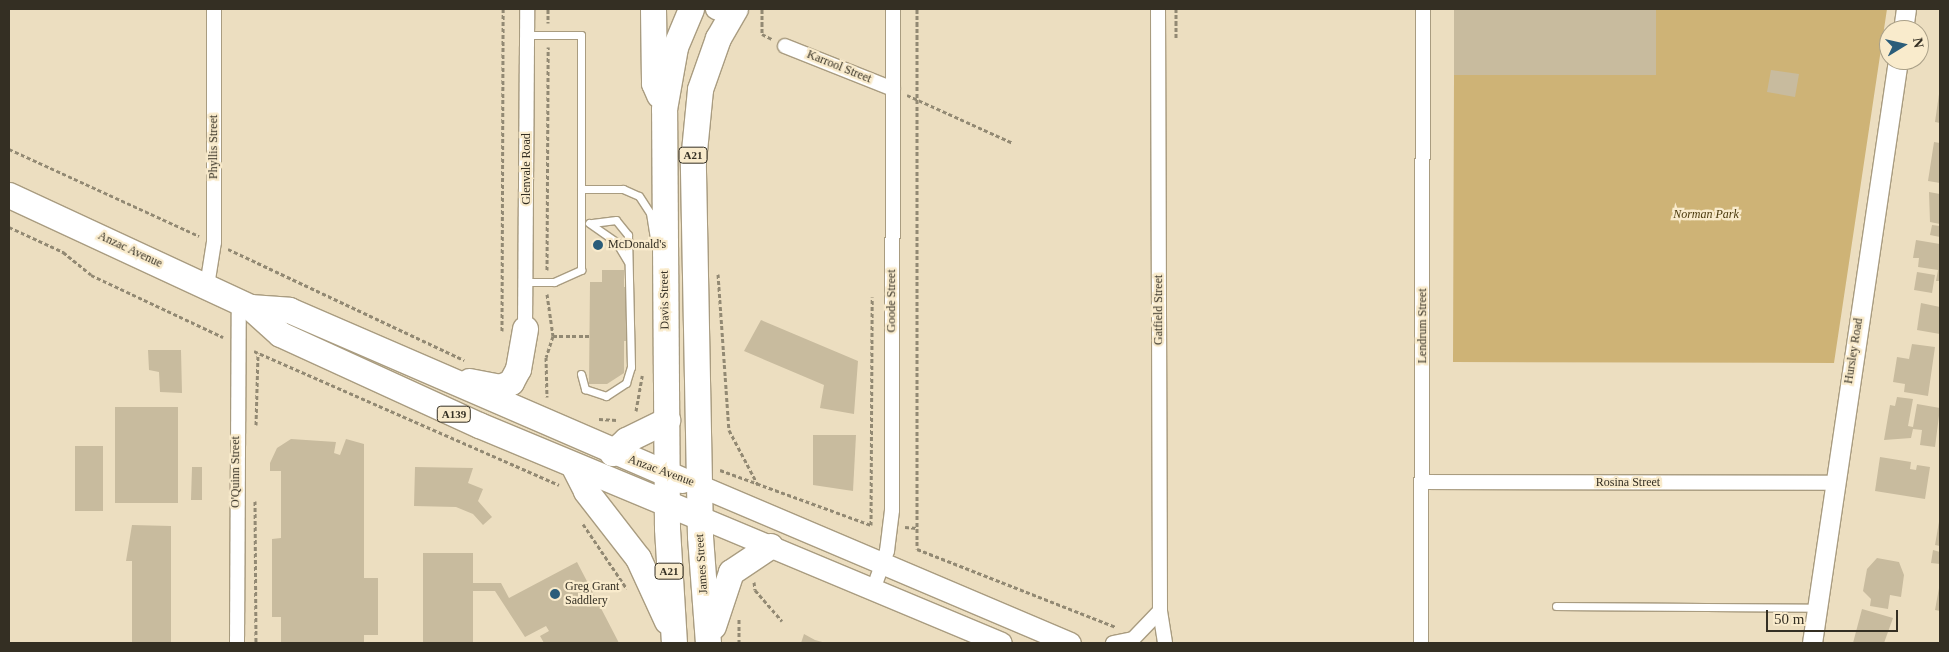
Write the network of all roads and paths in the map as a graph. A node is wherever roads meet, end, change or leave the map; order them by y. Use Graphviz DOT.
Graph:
graph roads {
  1 [pos="214,9"];
  2 [pos="503,9"];
  3 [pos="527,9"];
  4 [pos="548,9"];
  5 [pos="653,9"];
  6 [pos="691,9"];
  7 [pos="762,9"];
  8 [pos="893,9"];
  9 [pos="916,9"];
  10 [pos="1158,9"];
  11 [pos="1423,9"];
  12 [pos="727,11"];
  13 [pos="527,35"];
  14 [pos="548,35"];
  15 [pos="785,46"];
  16 [pos="1896,70"];
  17 [pos="893,89"];
  18 [pos="917,100"];
  19 [pos="664,109"];
  20 [pos="1013,142"];
  21 [pos="9,148"];
  22 [pos="581,189"];
  23 [pos="9,194"];
  24 [pos="581,223"];
  25 [pos="590,223"];
  26 [pos="9,227"];
  27 [pos="214,242"];
  28 [pos="629,265"];
  29 [pos="717,265"];
  30 [pos="664,266"];
  31 [pos="527,282"];
  32 [pos="547,282"];
  33 [pos="207,286"];
  34 [pos="872,297"];
  35 [pos="245,304"];
  36 [pos="525,329"];
  37 [pos="502,336"];
  38 [pos="553,336"];
  39 [pos="589,336"];
  40 [pos="236,342"];
  41 [pos="258,353"];
  42 [pos="468,362"];
  43 [pos="425,372"];
  44 [pos="581,374"];
  45 [pos="511,382"];
  46 [pos="546,397"];
  47 [pos="554,400"];
  48 [pos="593,417"];
  49 [pos="624,418"];
  50 [pos="667,420"];
  51 [pos="256,429"];
  52 [pos="612,453"];
  53 [pos="573,465"];
  54 [pos="718,469"];
  55 [pos="667,475"];
  56 [pos="1423,482"];
  57 [pos="1834,483"];
  58 [pos="698,485"];
  59 [pos="758,485"];
  60 [pos="564,493"];
  61 [pos="255,494"];
  62 [pos="667,505"];
  63 [pos="578,516"];
  64 [pos="700,517"];
  65 [pos="870,525"];
  66 [pos="876,525"];
  67 [pos="903,527"];
  68 [pos="917,528"];
  69 [pos="770,546"];
  70 [pos="605,555"];
  71 [pos="882,565"];
  72 [pos="754,577"];
  73 [pos="873,590"];
  74 [pos="1556,606"];
  75 [pos="1816,608"];
  76 [pos="1160,611"];
  77 [pos="782,621"];
  78 [pos="1126,630"];
  79 [pos="674,640"];
  80 [pos="708,642"];
  81 [pos="237,643"];
  82 [pos="256,643"];
  83 [pos="1001,643"];
  84 [pos="1070,643"];
  85 [pos="1113,643"];
  86 [pos="1166,643"];
  87 [pos="1421,643"];
  88 [pos="1812,643"];
  1 -- 27 [label="street, Phyllis Street"];
  2 -- 37 [label="path"];
  3 -- 13 [label="street, Glenvale Road"];
  4 -- 14 [label="path"];
  5 -- 19 [label="highway"];
  6 -- 19 [label="highway, Davis Street / A21"];
  7 -- 15 [label="path"];
  8 -- 17 [label="street, Goode Street"];
  9 -- 18 [label="path"];
  10 -- 76 [label="street, Gatfield Street"];
  11 -- 56 [label="street, Lendrum Street"];
  12 -- 58 [label="highway, A21"];
  13 -- 14 [label="lane"];
  13 -- 31 [label="street, Glenvale Road"];
  14 -- 22 [label="lane"];
  14 -- 32 [label="path"];
  15 -- 17 [label="street, Karrool Street"];
  16 -- 57 [label="street, Hursley Road"];
  17 -- 18 [label="path"];
  17 -- 71 [label="street, Goode Street"];
  18 -- 20 [label="path"];
  18 -- 68 [label="path"];
  19 -- 30 [label="highway, Davis Street / A21"];
  21 -- 27 [label="path"];
  22 -- 24 [label="lane"];
  22 -- 30 [label="lane"];
  23 -- 33 [label="highway, Anzac Avenue / A139"];
  24 -- 25 [label="lane"];
  24 -- 32 [label="lane"];
  25 -- 28 [label="lane"];
  25 -- 28 [label="lane"];
  26 -- 40 [label="path"];
  27 -- 33 [label="street, Phyllis Street"];
  27 -- 42 [label="path"];
  28 -- 44 [label="lane"];
  29 -- 59 [label="path"];
  30 -- 50 [label="highway, Davis Street / A21"];
  31 -- 32 [label="lane"];
  31 -- 36 [label="street, Glenvale Road"];
  32 -- 38 [label="path"];
  33 -- 35 [label="highway, Anzac Avenue / A139"];
  34 -- 65 [label="path"];
  35 -- 40 [label="street, O'Quinn Street"];
  35 -- 43 [label="highway, Anzac Avenue / A139"];
  35 -- 53 [label="highway, Anzac Avenue / A139"];
  36 -- 45 [label="highway"];
  38 -- 39 [label="path"];
  38 -- 46 [label="path"];
  40 -- 41 [label="path"];
  40 -- 81 [label="street, O'Quinn Street"];
  41 -- 51 [label="path"];
  41 -- 60 [label="path"];
  43 -- 45 [label="highway"];
  43 -- 52 [label="highway, Anzac Avenue / A139"];
  45 -- 46 [label="path"];
  46 -- 47 [label="path"];
  48 -- 49 [label="path"];
  50 -- 52 [label="highway"];
  50 -- 55 [label="highway, Davis Street / A21"];
  52 -- 55 [label="highway, Anzac Avenue / A139"];
  53 -- 62 [label="highway, Anzac Avenue / A139"];
  53 -- 79 [label="highway"];
  54 -- 59 [label="path"];
  55 -- 58 [label="highway, Anzac Avenue / A139"];
  55 -- 62 [label="highway, Davis Street / A21"];
  56 -- 57 [label="street, Rosina Street"];
  56 -- 87 [label="street, Lendrum Street"];
  57 -- 75 [label="street, Hursley Road"];
  58 -- 64 [label="highway, James Street / A21"];
  58 -- 71 [label="main road, Anzac Avenue"];
  59 -- 65 [label="path"];
  61 -- 82 [label="path"];
  62 -- 64 [label="highway, Anzac Avenue / A139"];
  62 -- 79 [label="highway, A21"];
  63 -- 70 [label="path"];
  64 -- 69 [label="main road, Anzac Avenue"];
  64 -- 80 [label="highway, James Street / A21"];
  65 -- 66 [label="path"];
  67 -- 68 [label="path"];
  68 -- 78 [label="path"];
  69 -- 73 [label="main road, Anzac Avenue"];
  69 -- 80 [label="highway"];
  71 -- 73 [label="street, Goode Street"];
  71 -- 84 [label="main road, Anzac Avenue"];
  72 -- 77 [label="path"];
  73 -- 83 [label="main road, Anzac Avenue"];
  74 -- 75 [label="lane"];
  75 -- 88 [label="street, Hursley Road"];
  76 -- 85 [label="street"];
  76 -- 86 [label="street, Gatfield Street"];
}
